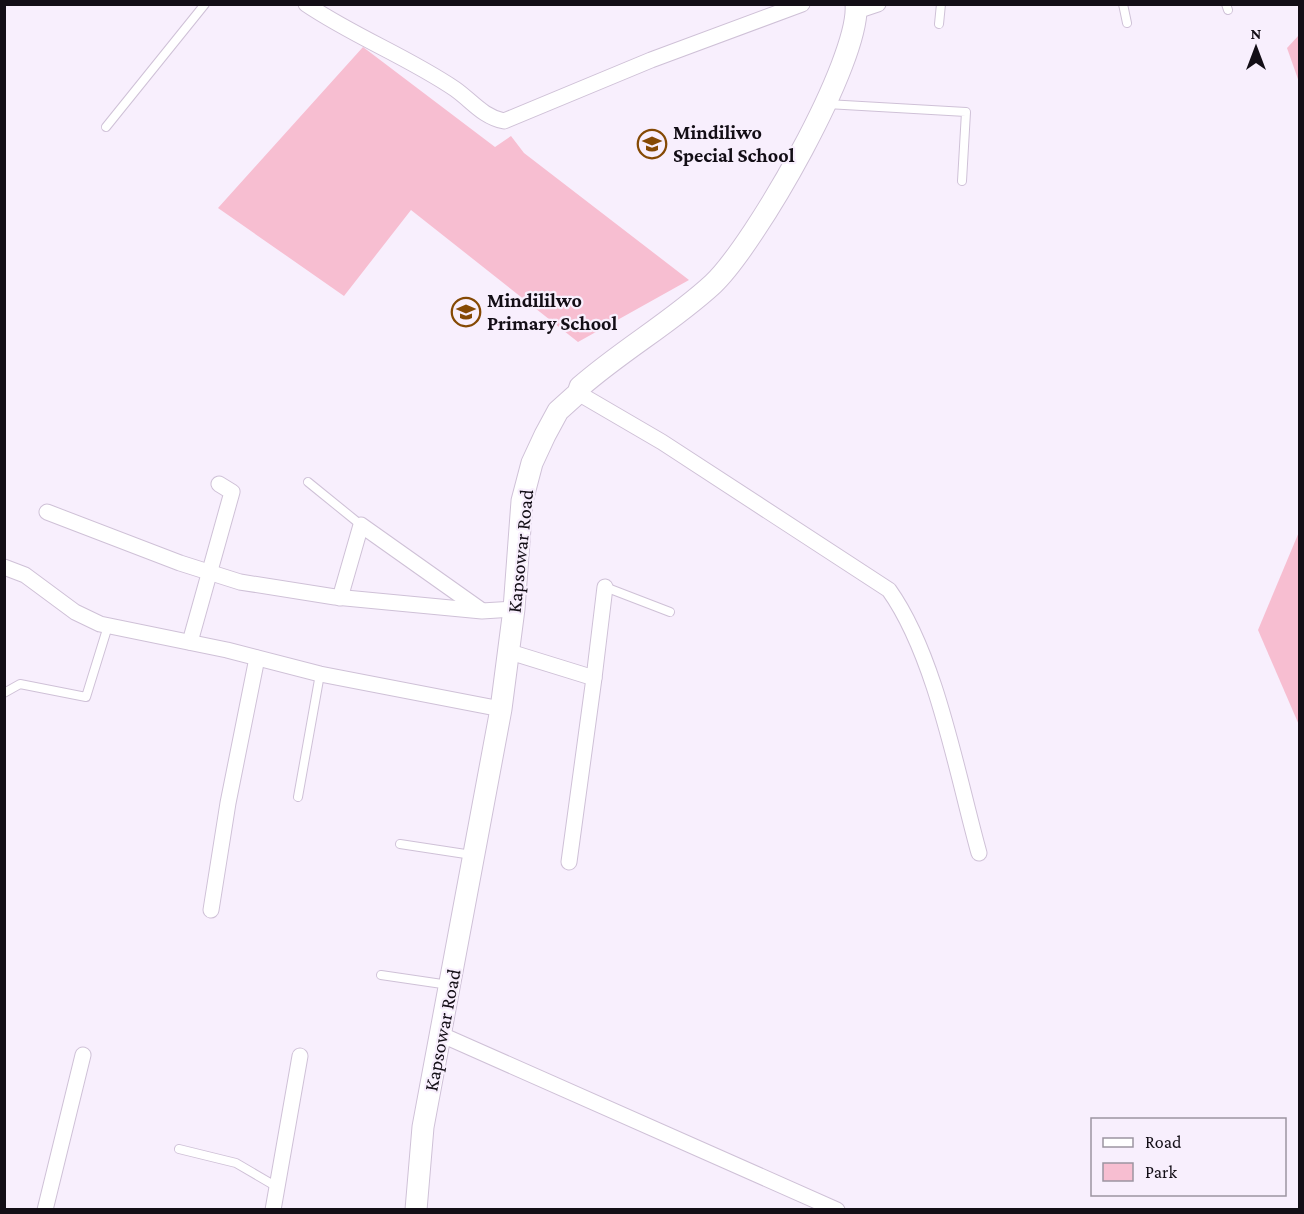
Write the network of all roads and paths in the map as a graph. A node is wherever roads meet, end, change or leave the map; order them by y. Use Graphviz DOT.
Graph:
graph roads {
  1 [pos="204,4"];
  2 [pos="306,4"];
  3 [pos="802,4"];
  4 [pos="878,4"];
  5 [pos="941,4"];
  6 [pos="1123,4"];
  7 [pos="856,8"];
  8 [pos="1127,23"];
  9 [pos="939,24"];
  10 [pos="825,104"];
  11 [pos="106,127"];
  12 [pos="962,181"];
  13 [pos="578,393"];
  14 [pos="308,482"];
  15 [pos="219,484"];
  16 [pos="47,512"];
  17 [pos="361,525"];
  18 [pos="4,567"];
  19 [pos="209,572"];
  20 [pos="605,587"];
  21 [pos="340,598"];
  22 [pos="514,609"];
  23 [pos="482,611"];
  24 [pos="670,612"];
  25 [pos="108,626"];
  26 [pos="190,642"];
  27 [pos="510,652"];
  28 [pos="257,658"];
  29 [pos="320,674"];
  30 [pos="594,678"];
  31 [pos="4,693"];
  32 [pos="501,710"];
  33 [pos="298,797"];
  34 [pos="400,844"];
  35 [pos="979,853"];
  36 [pos="474,855"];
  37 [pos="569,862"];
  38 [pos="212,910"];
  39 [pos="381,975"];
  40 [pos="451,986"];
  41 [pos="442,1035"];
  42 [pos="83,1055"];
  43 [pos="300,1056"];
  44 [pos="179,1149"];
  45 [pos="277,1187"];
  46 [pos="45,1209"];
  47 [pos="273,1209"];
  48 [pos="417,1209"];
  49 [pos="837,1209"];
  1 -- 11 [label="lane"];
  2 -- 3 [label="street"];
  4 -- 7 [label="street"];
  5 -- 9 [label="lane"];
  6 -- 8 [label="lane"];
  7 -- 10 [label="main road, Kapsowar Road"];
  10 -- 12 [label="lane"];
  10 -- 13 [label="main road, Kapsowar Road"];
  13 -- 22 [label="main road, Kapsowar Road"];
  13 -- 35 [label="street"];
  14 -- 17 [label="lane"];
  15 -- 19 [label="street"];
  16 -- 19 [label="street"];
  17 -- 21 [label="street"];
  17 -- 23 [label="street"];
  18 -- 25 [label="street"];
  19 -- 21 [label="street"];
  19 -- 26 [label="street"];
  20 -- 24 [label="lane"];
  20 -- 30 [label="street"];
  21 -- 23 [label="street"];
  22 -- 23 [label="street"];
  22 -- 27 [label="main road, Kapsowar Road"];
  25 -- 26 [label="street"];
  25 -- 31 [label="lane"];
  26 -- 28 [label="street"];
  27 -- 30 [label="street"];
  27 -- 32 [label="main road, Kapsowar Road"];
  28 -- 29 [label="street"];
  28 -- 38 [label="street"];
  29 -- 32 [label="street"];
  29 -- 33 [label="lane"];
  30 -- 37 [label="street"];
  32 -- 36 [label="main road, Kapsowar Road"];
  34 -- 36 [label="lane"];
  36 -- 40 [label="main road, Kapsowar Road"];
  39 -- 40 [label="lane"];
  40 -- 41 [label="main road, Kapsowar Road"];
  41 -- 48 [label="main road, Kapsowar Road"];
  41 -- 49 [label="street"];
  42 -- 46 [label="street"];
  43 -- 45 [label="street"];
  44 -- 45 [label="lane"];
  45 -- 47 [label="street"];
}
